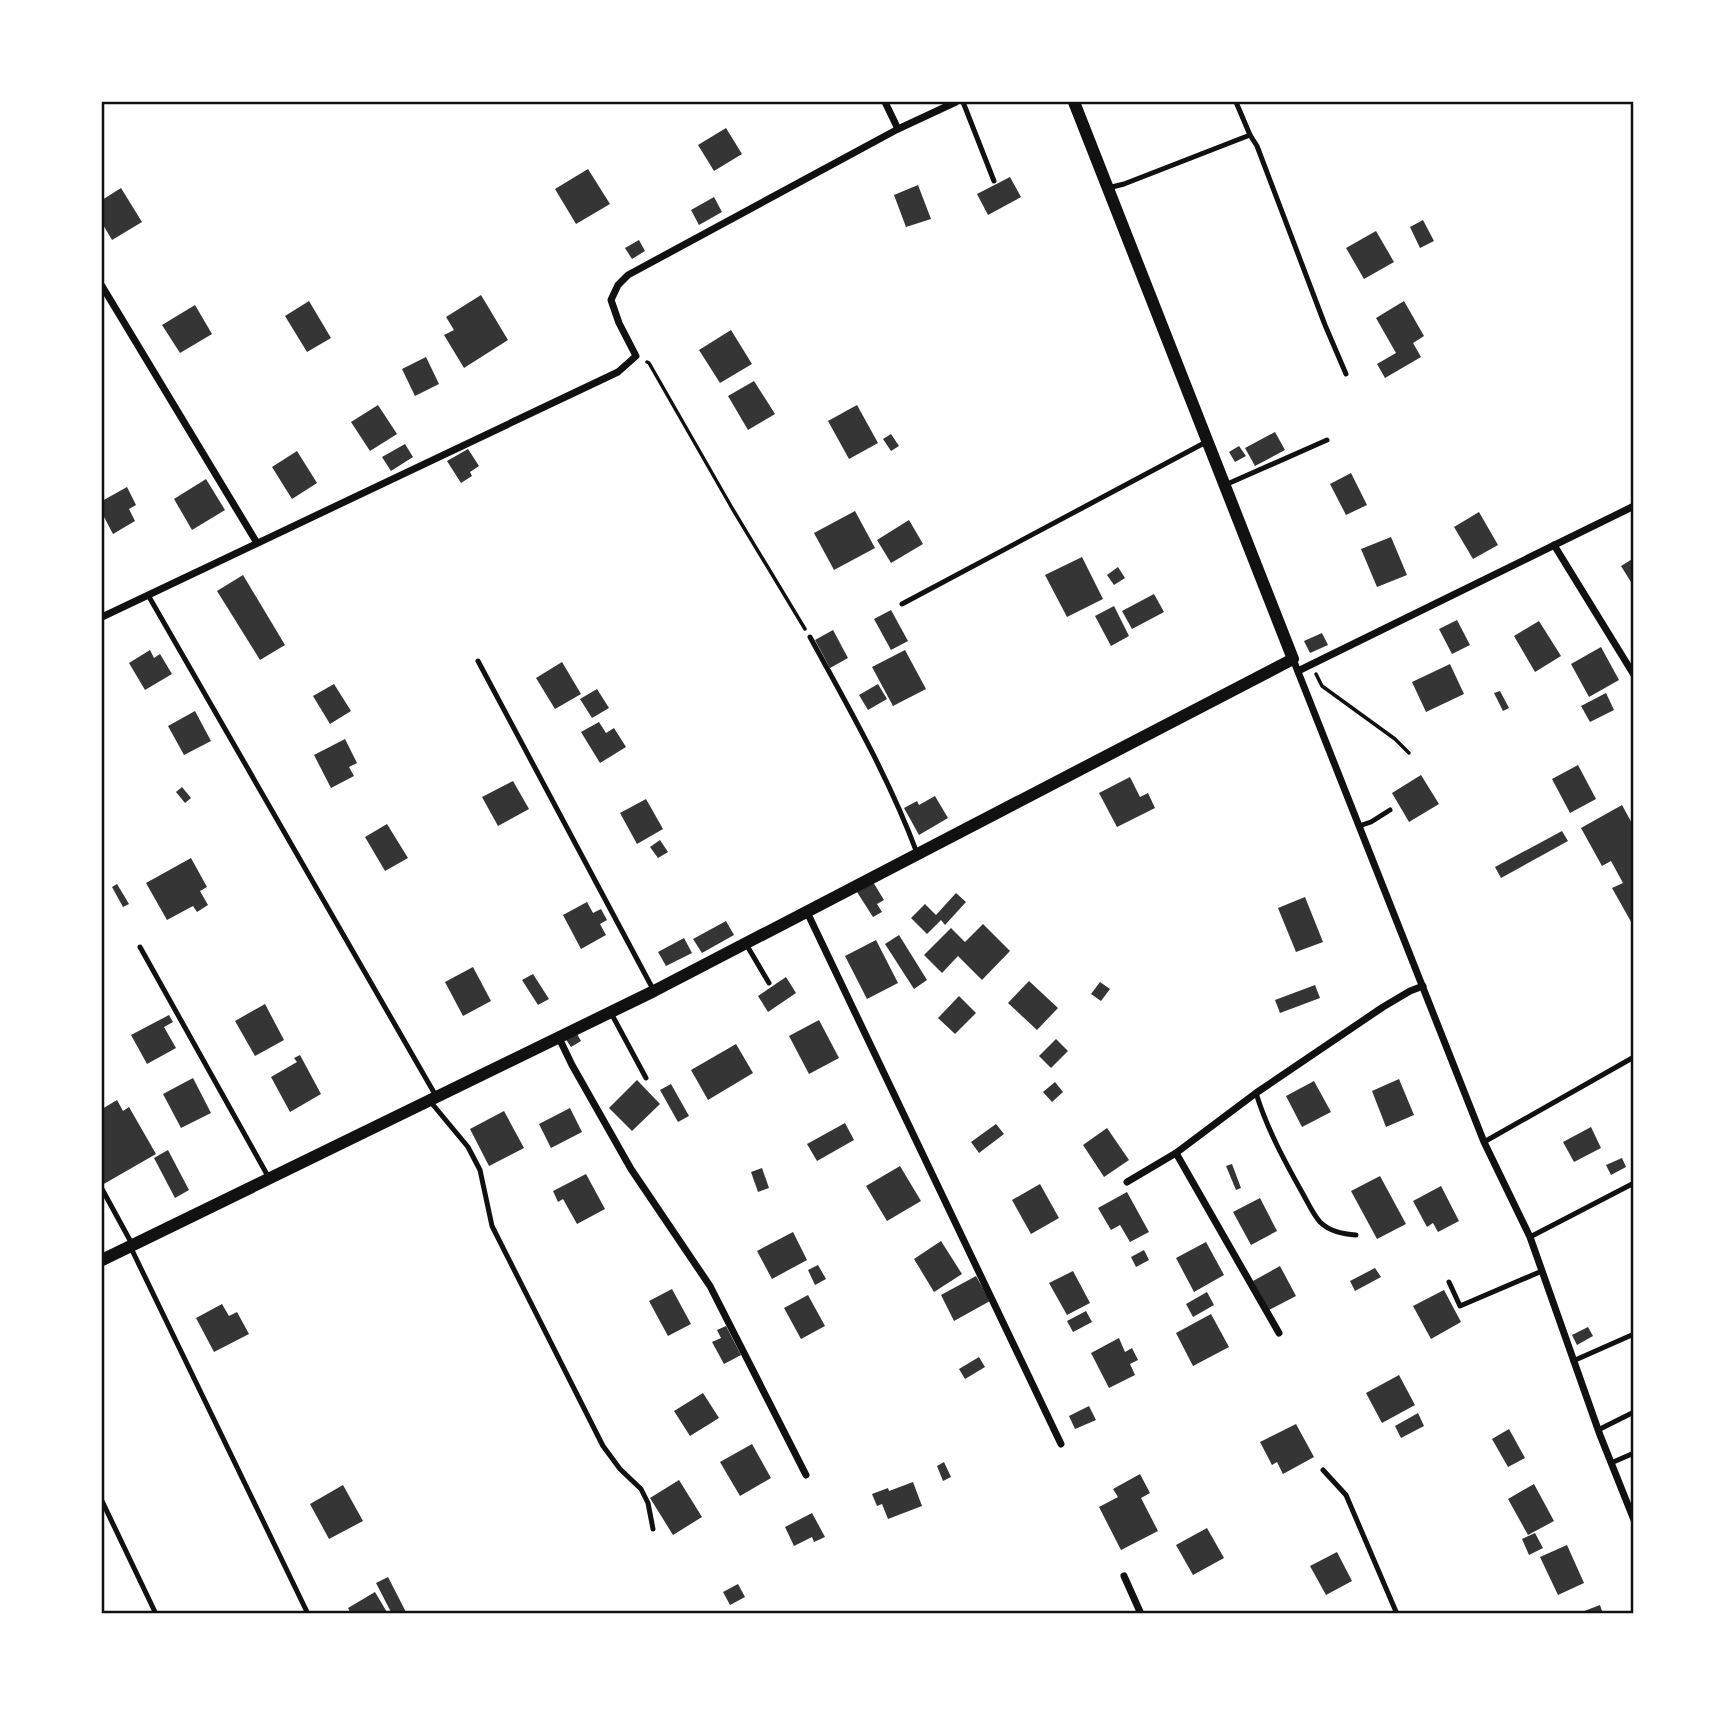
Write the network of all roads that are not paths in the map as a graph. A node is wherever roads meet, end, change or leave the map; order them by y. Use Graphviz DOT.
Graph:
graph roads {
  1 [pos="885,102"];
  2 [pos="956,102"];
  3 [pos="963,102"];
  4 [pos="1074,102"];
  5 [pos="1236,102"];
  6 [pos="898,129"];
  7 [pos="1250,135"];
  8 [pos="994,181"];
  9 [pos="1108,188"];
  10 [pos="102,286"];
  11 [pos="1346,374"];
  12 [pos="1327,440"];
  13 [pos="1208,442"];
  14 [pos="1225,485"];
  15 [pos="1633,506"];
  16 [pos="257,543"];
  17 [pos="1554,545"];
  18 [pos="148,595"];
  19 [pos="902,604"];
  20 [pos="102,617"];
  21 [pos="810,637"];
  22 [pos="478,661"];
  23 [pos="1296,665"];
  24 [pos="1633,675"];
  25 [pos="1390,810"];
  26 [pos="1359,826"];
  27 [pos="917,855"];
  28 [pos="807,912"];
  29 [pos="746,944"];
  30 [pos="140,947"];
  31 [pos="769,983"];
  32 [pos="1423,986"];
  33 [pos="654,991"];
  34 [pos="611,1012"];
  35 [pos="559,1038"];
  36 [pos="1633,1058"];
  37 [pos="646,1078"];
  38 [pos="1256,1093"];
  39 [pos="433,1098"];
  40 [pos="1484,1142"];
  41 [pos="1176,1153"];
  42 [pos="269,1178"];
  43 [pos="1127,1182"];
  44 [pos="1633,1183"];
  45 [pos="102,1189"];
  46 [pos="1356,1235"];
  47 [pos="1530,1237"];
  48 [pos="131,1245"];
  49 [pos="102,1260"];
  50 [pos="1542,1271"];
  51 [pos="1449,1282"];
  52 [pos="1279,1334"];
  53 [pos="1633,1334"];
  54 [pos="1573,1361"];
  55 [pos="1633,1412"];
  56 [pos="1598,1430"];
  57 [pos="1061,1444"];
  58 [pos="1633,1453"];
  59 [pos="1611,1463"];
  60 [pos="1323,1470"];
  61 [pos="806,1475"];
  62 [pos="102,1501"];
  63 [pos="1633,1520"];
  64 [pos="653,1529"];
  65 [pos="1124,1576"];
  66 [pos="156,1614"];
  67 [pos="308,1614"];
  68 [pos="1141,1614"];
  69 [pos="1397,1614"];
  1 -- 6 [label="street"];
  2 -- 6 [label="street"];
  3 -- 8 [label="lane"];
  4 -- 9 [label="street"];
  5 -- 7 [label="lane"];
  6 -- 16 [label="street"];
  7 -- 9 [label="lane"];
  7 -- 11 [label="lane"];
  9 -- 13 [label="street"];
  10 -- 16 [label="street"];
  12 -- 14 [label="lane"];
  13 -- 14 [label="street"];
  13 -- 19 [label="lane"];
  14 -- 23 [label="street"];
  15 -- 17 [label="street"];
  16 -- 18 [label="street"];
  17 -- 23 [label="street"];
  17 -- 24 [label="street"];
  18 -- 20 [label="street"];
  18 -- 39 [label="lane"];
  21 -- 27 [label="lane"];
  22 -- 33 [label="lane"];
  23 -- 26 [label="street"];
  23 -- 27 [label="street"];
  25 -- 26 [label="lane"];
  26 -- 32 [label="street"];
  27 -- 28 [label="street"];
  28 -- 29 [label="street"];
  28 -- 57 [label="street"];
  29 -- 31 [label="lane"];
  29 -- 33 [label="street"];
  30 -- 42 [label="lane"];
  32 -- 38 [label="street"];
  32 -- 40 [label="street"];
  33 -- 34 [label="street"];
  34 -- 35 [label="street"];
  34 -- 37 [label="lane"];
  35 -- 39 [label="street"];
  35 -- 61 [label="street"];
  36 -- 40 [label="lane"];
  38 -- 41 [label="street"];
  38 -- 46 [label="lane"];
  39 -- 42 [label="street"];
  39 -- 64 [label="lane"];
  40 -- 47 [label="street"];
  41 -- 43 [label="street"];
  41 -- 52 [label="street"];
  42 -- 48 [label="street"];
  44 -- 47 [label="lane"];
  45 -- 48 [label="lane"];
  47 -- 50 [label="street"];
  48 -- 49 [label="street"];
  48 -- 67 [label="lane"];
  50 -- 51 [label="lane"];
  50 -- 54 [label="street"];
  53 -- 54 [label="lane"];
  54 -- 56 [label="street"];
  55 -- 56 [label="lane"];
  56 -- 59 [label="street"];
  58 -- 59 [label="lane"];
  59 -- 63 [label="street"];
  60 -- 69 [label="lane"];
  62 -- 66 [label="lane"];
  65 -- 68 [label="street"];
}
